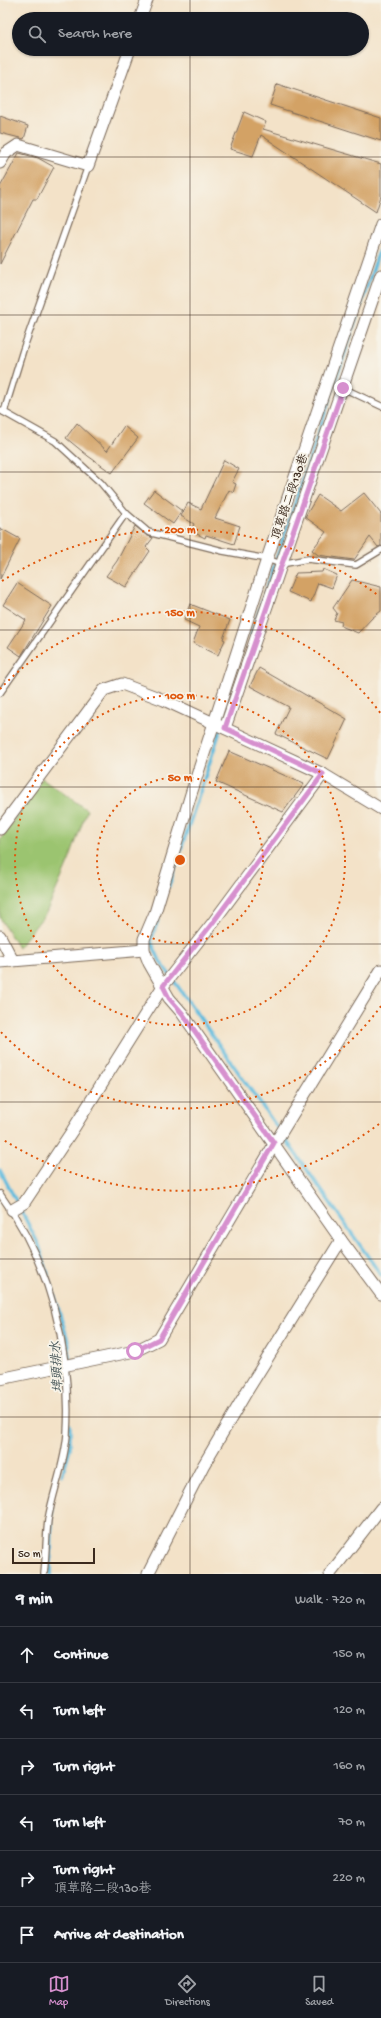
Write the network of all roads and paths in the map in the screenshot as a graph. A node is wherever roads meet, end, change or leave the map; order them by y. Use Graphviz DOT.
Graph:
graph roads {
  1 [pos="147,0"];
  2 [pos="143,12"];
  3 [pos="127,56"];
  4 [pos="0,163"];
  5 [pos="88,166"];
  6 [pos="381,224"];
  7 [pos="381,275"];
  8 [pos="343,388"];
  9 [pos="381,406"];
  10 [pos="2,411"];
  11 [pos="126,513"];
  12 [pos="381,550"];
  13 [pos="267,559"];
  14 [pos="282,564"];
  15 [pos="0,693"];
  16 [pos="220,726"];
  17 [pos="323,774"];
  18 [pos="381,809"];
  19 [pos="0,829"];
  20 [pos="0,936"];
  21 [pos="144,950"];
  22 [pos="14,961"];
  23 [pos="0,962"];
  24 [pos="381,970"];
  25 [pos="163,986"];
  26 [pos="274,1143"];
  27 [pos="0,1194"];
  28 [pos="12,1210"];
  29 [pos="341,1240"];
  30 [pos="381,1294"];
  31 [pos="71,1366"];
  32 [pos="0,1379"];
  33 [pos="381,1508"];
  34 [pos="44,1574"];
  35 [pos="148,1574"];
  36 [pos="330,1574"];
  1 -- 2 [label="street"];
  3 -- 5 [label="street"];
  4 -- 5 [label="street"];
  5 -- 10 [label="lane"];
  6 -- 13 [label="street"];
  7 -- 8 [label="street, 頂草路二段130巷"];
  8 -- 9 [label="lane"];
  8 -- 14 [label="street, 頂草路二段130巷"];
  10 -- 11 [label="lane"];
  11 -- 13 [label="lane"];
  11 -- 15 [label="lane"];
  12 -- 14 [label="lane"];
  13 -- 14 [label="lane"];
  13 -- 16 [label="street"];
  14 -- 16 [label="street, 頂草路二段130巷"];
  16 -- 17 [label="street"];
  16 -- 19 [label="street"];
  16 -- 21 [label="street"];
  17 -- 18 [label="street"];
  17 -- 25 [label="street"];
  20 -- 22 [label="street"];
  21 -- 22 [label="street"];
  21 -- 25 [label="street"];
  22 -- 23 [label="street"];
  24 -- 26 [label="street"];
  25 -- 26 [label="street"];
  25 -- 28 [label="street"];
  26 -- 29 [label="street"];
  26 -- 31 [label="street"];
  27 -- 28 [label="lane"];
  28 -- 31 [label="lane"];
  29 -- 30 [label="street"];
  29 -- 35 [label="street"];
  31 -- 32 [label="street"];
  31 -- 34 [label="lane"];
  33 -- 36 [label="street"];
}
